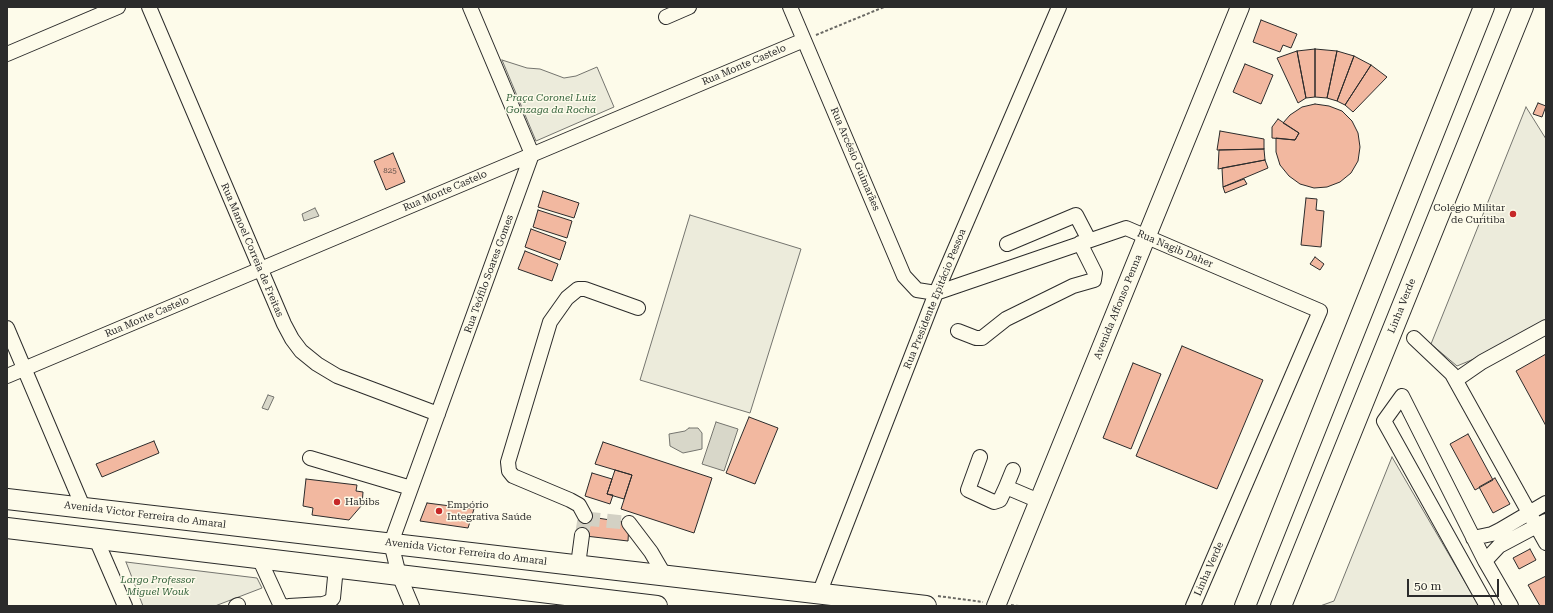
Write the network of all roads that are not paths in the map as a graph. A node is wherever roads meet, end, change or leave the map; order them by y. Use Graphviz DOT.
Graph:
graph roads {
  1 [pos="118,7"];
  2 [pos="149,7"];
  3 [pos="470,7"];
  4 [pos="689,7"];
  5 [pos="790,7"];
  6 [pos="1059,7"];
  7 [pos="1240,7"];
  8 [pos="1484,7"];
  9 [pos="1523,7"];
  10 [pos="666,17"];
  11 [pos="804,40"];
  12 [pos="7,54"];
  13 [pos="532,154"];
  14 [pos="1147,236"];
  15 [pos="1085,241"];
  16 [pos="1007,244"];
  17 [pos="261,270"];
  18 [pos="936,293"];
  19 [pos="638,308"];
  20 [pos="1320,311"];
  21 [pos="7,328"];
  22 [pos="1546,328"];
  23 [pos="958,331"];
  24 [pos="1414,338"];
  25 [pos="24,369"];
  26 [pos="7,376"];
  27 [pos="1456,380"];
  28 [pos="438,414"];
  29 [pos="980,457"];
  30 [pos="310,458"];
  31 [pos="1013,470"];
  32 [pos="1006,487"];
  33 [pos="411,488"];
  34 [pos="7,499"];
  35 [pos="1039,500"];
  36 [pos="1546,503"];
  37 [pos="83,508"];
  38 [pos="1528,513"];
  39 [pos="585,516"];
  40 [pos="629,523"];
  41 [pos="1541,523"];
  42 [pos="7,528"];
  43 [pos="582,536"];
  44 [pos="1473,538"];
  45 [pos="96,539"];
  46 [pos="1546,543"];
  47 [pos="391,544"];
  48 [pos="259,558"];
  49 [pos="1485,561"];
  50 [pos="578,565"];
  51 [pos="336,567"];
  52 [pos="399,575"];
  53 [pos="665,576"];
  54 [pos="819,594"];
  55 [pos="570,601"];
  56 [pos="283,605"];
  57 [pos="633,605"];
  58 [pos="1002,605"];
  59 [pos="125,606"];
  60 [pos="412,606"];
  61 [pos="657,606"];
  62 [pos="926,606"];
  63 [pos="1192,606"];
  64 [pos="1245,606"];
  65 [pos="1281,606"];
  66 [pos="1487,606"];
  67 [pos="1511,606"];
  1 -- 12 [label="street"];
  2 -- 17 [label="street, Rua Manoel Correia de Freitas"];
  3 -- 13 [label="street"];
  4 -- 10 [label="street"];
  5 -- 11 [label="street, Rua Arcésio Guimarães"];
  6 -- 18 [label="street, Rua Presidente Epitácio Pessoa"];
  7 -- 14 [label="main road, Avenida Affonso Penna"];
  8 -- 64 [label="highway"];
  9 -- 65 [label="highway, Linha Verde"];
  11 -- 13 [label="street, Rua Monte Castelo"];
  11 -- 18 [label="street, Rua Arcésio Guimarães"];
  13 -- 17 [label="street, Rua Monte Castelo"];
  13 -- 28 [label="street, Rua Teófilo Soares Gomes"];
  14 -- 15 [label="street, Rua Nagib Daher"];
  14 -- 20 [label="street, Rua Nagib Daher"];
  14 -- 35 [label="main road, Avenida Affonso Penna"];
  15 -- 16 [label="street"];
  15 -- 18 [label="street, Rua Nagib Daher"];
  15 -- 23 [label="street"];
  17 -- 25 [label="street, Rua Monte Castelo"];
  17 -- 28 [label="street, Rua Manoel Correia de Freitas"];
  18 -- 54 [label="street, Rua Presidente Epitácio Pessoa"];
  19 -- 39 [label="street"];
  20 -- 63 [label="street, Linha Verde"];
  21 -- 25 [label="street"];
  22 -- 27 [label="street"];
  24 -- 27 [label="street"];
  25 -- 26 [label="street, Rua Monte Castelo"];
  25 -- 37 [label="street"];
  27 -- 38 [label="street"];
  28 -- 33 [label="street, Rua Teófilo Soares Gomes"];
  29 -- 32 [label="street"];
  30 -- 33 [label="street"];
  31 -- 32 [label="street"];
  32 -- 35 [label="street"];
  33 -- 47 [label="street, Rua Teófilo Soares Gomes"];
  34 -- 37 [label="highway, Avenida Victor Ferreira do Amaral"];
  35 -- 58 [label="main road, Avenida Affonso Penna"];
  36 -- 38 [label="street"];
  37 -- 47 [label="highway, Avenida Victor Ferreira do Amaral"];
  38 -- 41 [label="street"];
  38 -- 44 [label="street"];
  40 -- 53 [label="street"];
  41 -- 46 [label="street"];
  41 -- 49 [label="street"];
  42 -- 45 [label="highway"];
  43 -- 50 [label="street"];
  44 -- 49 [label="street"];
  44 -- 66 [label="street"];
  45 -- 48 [label="highway"];
  45 -- 59 [label="street"];
  47 -- 50 [label="highway, Avenida Victor Ferreira do Amaral"];
  47 -- 52 [label="street"];
  48 -- 51 [label="highway"];
  48 -- 56 [label="street"];
  49 -- 67 [label="street"];
  50 -- 53 [label="highway, Avenida Victor Ferreira do Amaral"];
  51 -- 52 [label="highway"];
  51 -- 56 [label="street"];
  52 -- 55 [label="highway"];
  52 -- 60 [label="street"];
  53 -- 54 [label="highway, Avenida Victor Ferreira do Amaral"];
  54 -- 62 [label="highway, Avenida Victor Ferreira do Amaral"];
  55 -- 57 [label="highway"];
  57 -- 61 [label="highway"];
}
